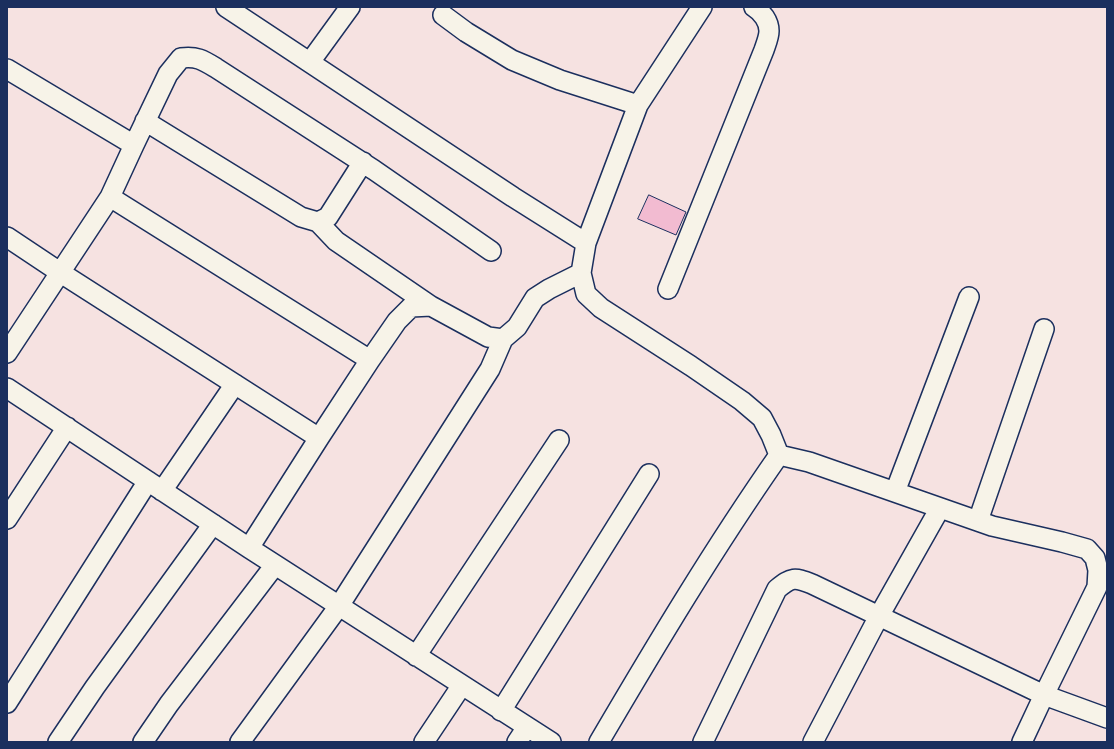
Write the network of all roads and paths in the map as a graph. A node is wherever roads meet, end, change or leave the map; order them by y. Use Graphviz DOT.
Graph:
graph roads {
  1 [pos="226,7"];
  2 [pos="350,7"];
  3 [pos="702,7"];
  4 [pos="754,7"];
  5 [pos="443,16"];
  6 [pos="310,62"];
  7 [pos="7,69"];
  8 [pos="638,105"];
  9 [pos="145,121"];
  10 [pos="134,145"];
  11 [pos="363,162"];
  12 [pos="110,197"];
  13 [pos="318,222"];
  14 [pos="7,237"];
  15 [pos="586,243"];
  16 [pos="491,251"];
  17 [pos="61,273"];
  18 [pos="581,273"];
  19 [pos="668,289"];
  20 [pos="969,297"];
  21 [pos="431,306"];
  22 [pos="1044,329"];
  23 [pos="503,339"];
  24 [pos="7,353"];
  25 [pos="370,360"];
  26 [pos="235,384"];
  27 [pos="10,395"];
  28 [pos="67,427"];
  29 [pos="319,438"];
  30 [pos="559,440"];
  31 [pos="779,455"];
  32 [pos="649,474"];
  33 [pos="155,486"];
  34 [pos="895,492"];
  35 [pos="940,508"];
  36 [pos="7,519"];
  37 [pos="978,521"];
  38 [pos="214,524"];
  39 [pos="250,548"];
  40 [pos="275,565"];
  41 [pos="339,606"];
  42 [pos="878,616"];
  43 [pos="416,656"];
  44 [pos="462,685"];
  45 [pos="1044,695"];
  46 [pos="7,703"];
  47 [pos="501,711"];
  48 [pos="1107,718"];
  49 [pos="522,735"];
  50 [pos="58,742"];
  51 [pos="143,742"];
  52 [pos="240,742"];
  53 [pos="424,742"];
  54 [pos="551,742"];
  55 [pos="599,742"];
  56 [pos="704,742"];
  57 [pos="813,742"];
  58 [pos="1022,742"];
  1 -- 6 [label="street"];
  2 -- 6 [label="street"];
  3 -- 8 [label="street"];
  4 -- 19 [label="street"];
  5 -- 8 [label="street"];
  6 -- 15 [label="street"];
  7 -- 10 [label="street"];
  8 -- 15 [label="street"];
  9 -- 10 [label="street"];
  9 -- 11 [label="street"];
  9 -- 13 [label="street"];
  10 -- 12 [label="street"];
  11 -- 13 [label="street"];
  11 -- 16 [label="street"];
  12 -- 17 [label="street"];
  12 -- 25 [label="street"];
  13 -- 21 [label="street"];
  14 -- 17 [label="street"];
  15 -- 18 [label="street"];
  17 -- 24 [label="street"];
  17 -- 26 [label="street"];
  18 -- 23 [label="street"];
  18 -- 31 [label="street"];
  20 -- 34 [label="street"];
  21 -- 23 [label="street"];
  21 -- 25 [label="street"];
  22 -- 37 [label="street"];
  23 -- 41 [label="street"];
  25 -- 29 [label="street"];
  26 -- 29 [label="street"];
  26 -- 33 [label="street"];
  27 -- 28 [label="street"];
  28 -- 33 [label="street"];
  28 -- 36 [label="street"];
  29 -- 39 [label="street"];
  30 -- 43 [label="street"];
  31 -- 34 [label="street"];
  31 -- 55 [label="street"];
  32 -- 47 [label="street"];
  33 -- 38 [label="street"];
  33 -- 46 [label="street"];
  34 -- 35 [label="street"];
  35 -- 37 [label="street"];
  35 -- 42 [label="street"];
  37 -- 45 [label="street"];
  38 -- 39 [label="street"];
  38 -- 50 [label="street"];
  39 -- 40 [label="street"];
  40 -- 41 [label="street"];
  40 -- 51 [label="street"];
  41 -- 43 [label="street"];
  41 -- 52 [label="street"];
  42 -- 45 [label="street"];
  42 -- 56 [label="street"];
  42 -- 57 [label="street"];
  43 -- 44 [label="street"];
  44 -- 47 [label="street"];
  44 -- 53 [label="street"];
  45 -- 48 [label="street"];
  45 -- 58 [label="street"];
  47 -- 49 [label="street"];
  49 -- 54 [label="street"];
}
